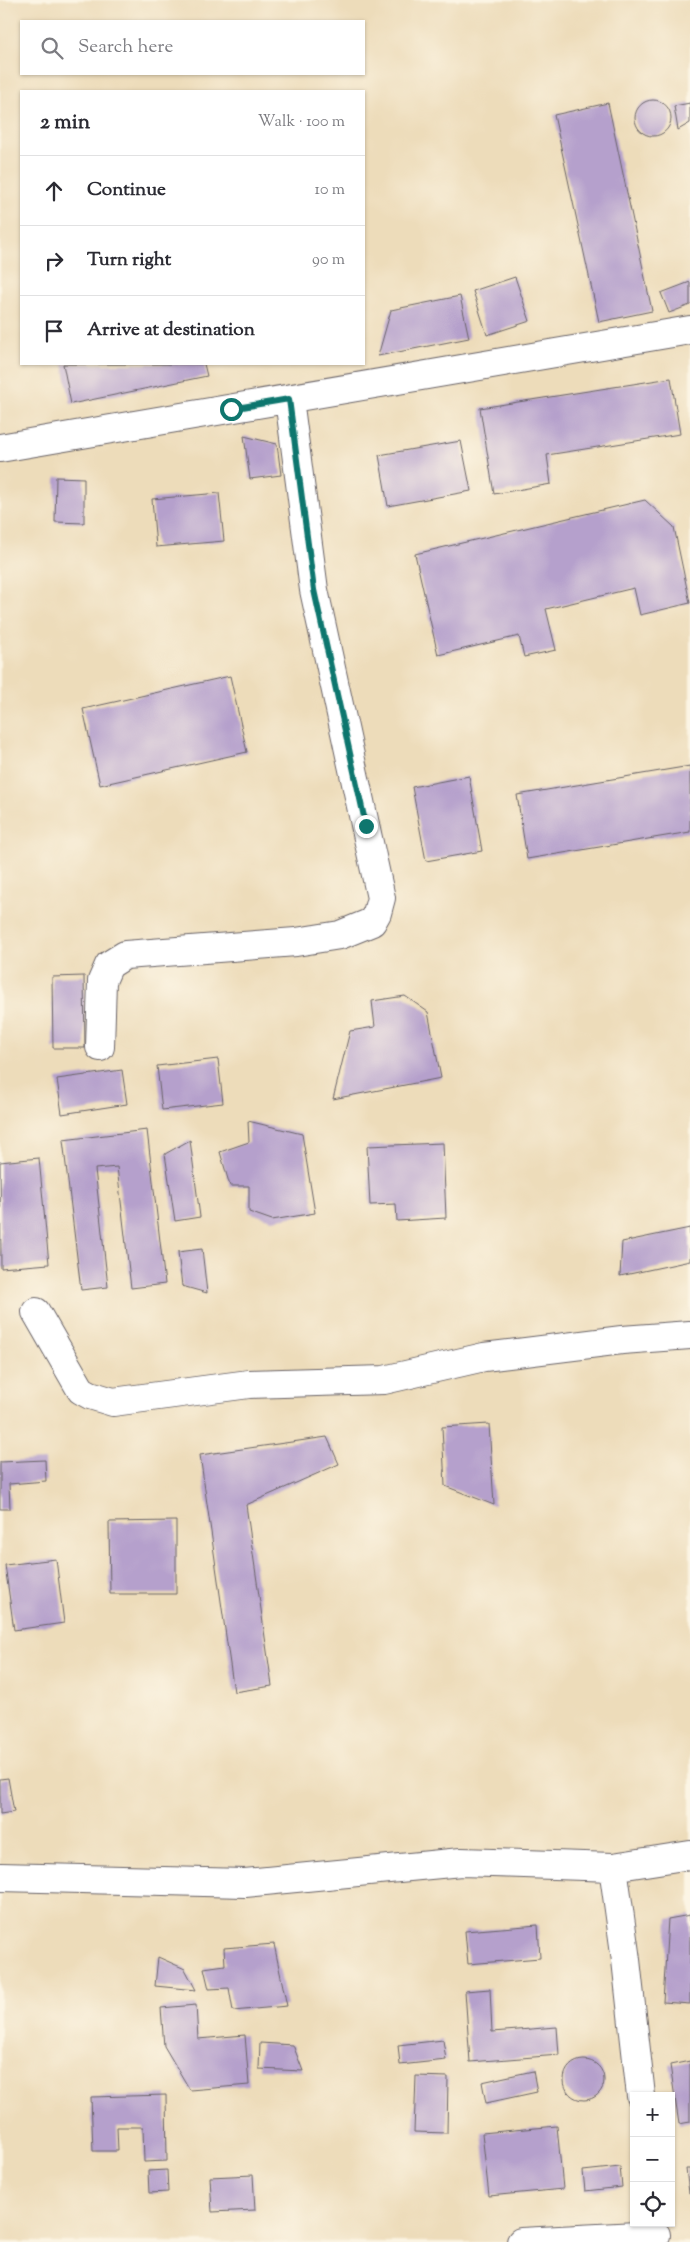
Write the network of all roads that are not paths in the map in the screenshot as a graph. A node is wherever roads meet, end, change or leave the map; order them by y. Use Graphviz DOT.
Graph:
graph roads {
  1 [pos="690,330"];
  2 [pos="289,399"];
  3 [pos="0,448"];
  4 [pos="100,1047"];
  5 [pos="36,1312"];
  6 [pos="690,1335"];
  7 [pos="690,1855"];
  8 [pos="613,1866"];
  9 [pos="0,1877"];
  10 [pos="641,2092"];
  11 [pos="655,2233"];
  12 [pos="521,2242"];
  1 -- 2 [label="street"];
  2 -- 3 [label="street"];
  2 -- 4 [label="street"];
  5 -- 6 [label="street"];
  7 -- 8 [label="street"];
  8 -- 9 [label="street"];
  8 -- 10 [label="street"];
  11 -- 12 [label="street"];
}
